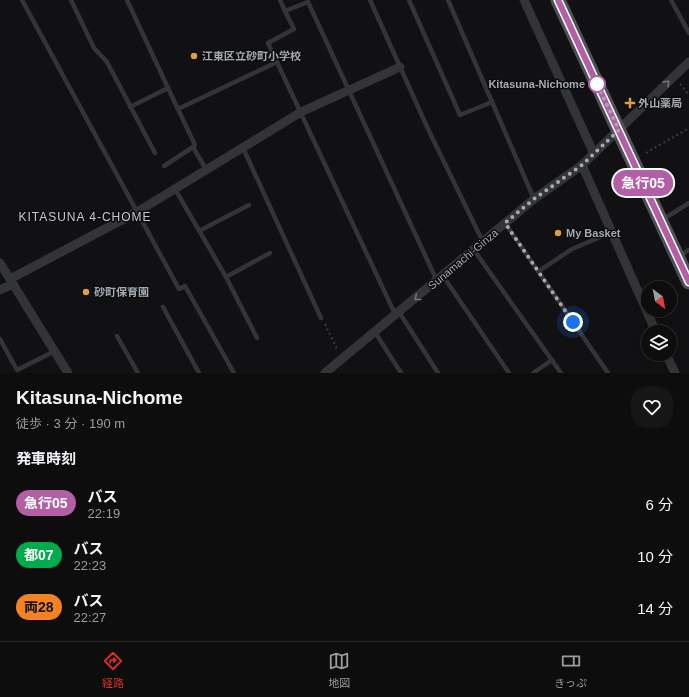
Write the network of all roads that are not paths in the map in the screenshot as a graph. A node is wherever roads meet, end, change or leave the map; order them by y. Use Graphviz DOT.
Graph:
graph roads {
  1 [pos="22,0"];
  2 [pos="71,0"];
  3 [pos="127,0"];
  4 [pos="280,0"];
  5 [pos="370,0"];
  6 [pos="409,0"];
  7 [pos="448,0"];
  8 [pos="524,0"];
  9 [pos="558,0"];
  10 [pos="671,0"];
  11 [pos="285,11"];
  12 [pos="689,33"];
  13 [pos="277,62"];
  14 [pos="689,62"];
  15 [pos="400,67"];
  16 [pos="168,88"];
  17 [pos="348,91"];
  18 [pos="492,102"];
  19 [pos="130,107"];
  20 [pos="178,109"];
  21 [pos="301,112"];
  22 [pos="619,130"];
  23 [pos="194,147"];
  24 [pos="243,148"];
  25 [pos="155,153"];
  26 [pos="594,154"];
  27 [pos="582,165"];
  28 [pos="164,166"];
  29 [pos="207,171"];
  30 [pos="175,189"];
  31 [pos="534,199"];
  32 [pos="689,203"];
  33 [pos="249,205"];
  34 [pos="137,212"];
  35 [pos="661,221"];
  36 [pos="505,223"];
  37 [pos="199,231"];
  38 [pos="612,232"];
  39 [pos="483,242"];
  40 [pos="474,250"];
  41 [pos="270,253"];
  42 [pos="683,253"];
  43 [pos="0,262"];
  44 [pos="539,272"];
  45 [pos="226,277"];
  46 [pos="440,279"];
  47 [pos="12,282"];
  48 [pos="689,282"];
  49 [pos="0,290"];
  50 [pos="163,307"];
  51 [pos="397,314"];
  52 [pos="321,318"];
  53 [pos="653,325"];
  54 [pos="375,332"];
  55 [pos="117,336"];
  56 [pos="257,338"];
  57 [pos="0,339"];
  58 [pos="55,351"];
  59 [pos="552,360"];
  60 [pos="669,361"];
  61 [pos="68,373"];
  62 [pos="138,373"];
  63 [pos="199,373"];
  64 [pos="234,373"];
  65 [pos="325,373"];
  66 [pos="401,373"];
  67 [pos="438,373"];
  68 [pos="509,373"];
  69 [pos="533,373"];
  70 [pos="561,373"];
  71 [pos="608,373"];
  72 [pos="675,373"];
  1 -- 34 [label="lane"];
  2 -- 19 [label="lane"];
  3 -- 16 [label="lane"];
  4 -- 11 [label="lane"];
  5 -- 15 [label="lane"];
  6 -- 18 [label="lane"];
  7 -- 18 [label="lane"];
  8 -- 26 [label="street"];
  9 -- 22 [label="main road"];
  10 -- 12 [label="lane"];
  11 -- 13 [label="lane"];
  11 -- 17 [label="lane"];
  13 -- 20 [label="lane"];
  13 -- 21 [label="lane"];
  22 -- 14 [label="street, Sunamachi-Ginza, one-way"];
  15 -- 17 [label="street"];
  15 -- 39 [label="lane"];
  16 -- 19 [label="lane"];
  16 -- 20 [label="lane"];
  17 -- 21 [label="street"];
  17 -- 46 [label="lane"];
  18 -- 31 [label="lane"];
  19 -- 25 [label="lane"];
  20 -- 23 [label="lane"];
  21 -- 24 [label="street"];
  21 -- 51 [label="lane"];
  22 -- 26 [label="street, Sunamachi-Ginza"];
  22 -- 35 [label="main road"];
  23 -- 28 [label="lane"];
  23 -- 29 [label="lane"];
  24 -- 29 [label="street"];
  24 -- 52 [label="lane"];
  26 -- 27 [label="street, Sunamachi-Ginza"];
  27 -- 31 [label="street, Sunamachi-Ginza"];
  27 -- 38 [label="street"];
  29 -- 30 [label="street"];
  30 -- 34 [label="street"];
  30 -- 37 [label="lane"];
  31 -- 36 [label="street, Sunamachi-Ginza"];
  32 -- 35 [label="lane"];
  33 -- 37 [label="lane"];
  34 -- 47 [label="street"];
  34 -- 64 [label="lane"];
  35 -- 42 [label="main road"];
  36 -- 39 [label="street, Sunamachi-Ginza"];
  36 -- 44 [label="lane"];
  37 -- 45 [label="lane"];
  38 -- 44 [label="lane"];
  38 -- 53 [label="street"];
  39 -- 40 [label="street, Sunamachi-Ginza"];
  40 -- 46 [label="street, Sunamachi-Ginza"];
  40 -- 59 [label="lane"];
  41 -- 45 [label="lane"];
  42 -- 48 [label="main road"];
  43 -- 47 [label="street"];
  44 -- 71 [label="lane"];
  45 -- 56 [label="lane"];
  46 -- 51 [label="street, Sunamachi-Ginza, one-way"];
  46 -- 68 [label="lane"];
  47 -- 49 [label="street"];
  47 -- 58 [label="street"];
  50 -- 63 [label="lane"];
  51 -- 54 [label="street, Sunamachi-Ginza"];
  51 -- 67 [label="lane"];
  54 -- 65 [label="street, Sunamachi-Ginza"];
  54 -- 66 [label="lane"];
  55 -- 62 [label="lane"];
  57 -- 58 [label="lane"];
  58 -- 61 [label="street"];
  59 -- 69 [label="lane"];
  59 -- 70 [label="lane"];
  60 -- 72 [label="street"];
}
